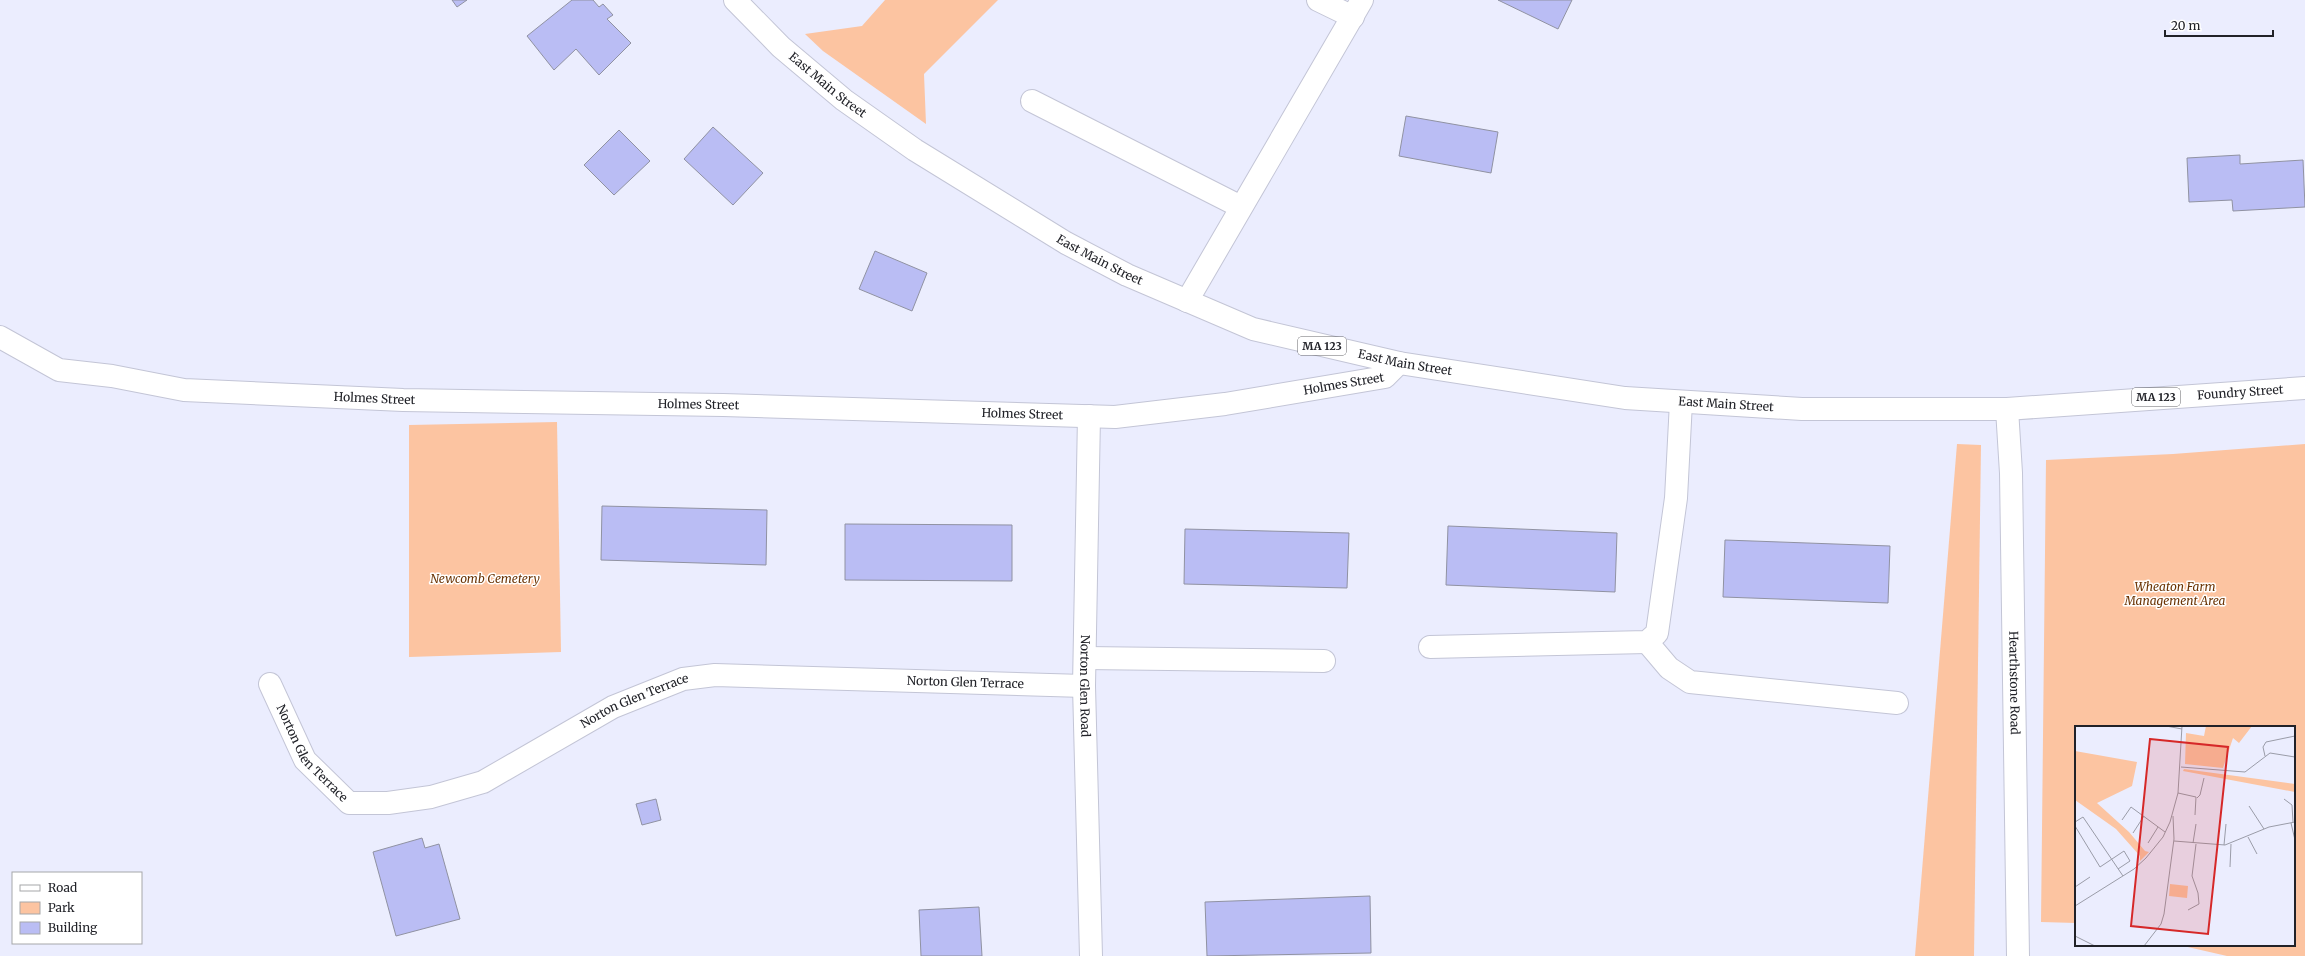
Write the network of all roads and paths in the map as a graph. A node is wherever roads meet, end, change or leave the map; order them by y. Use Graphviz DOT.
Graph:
graph roads {
  1 [pos="735,0"];
  2 [pos="1318,0"];
  3 [pos="1358,8"];
  4 [pos="1032,101"];
  5 [pos="1241,207"];
  6 [pos="1187,301"];
  7 [pos="0,337"];
  8 [pos="1399,363"];
  9 [pos="2305,388"];
  10 [pos="1681,402"];
  11 [pos="2007,409"];
  12 [pos="1089,416"];
  13 [pos="1647,642"];
  14 [pos="1430,647"];
  15 [pos="1085,658"];
  16 [pos="1324,662"];
  17 [pos="270,684"];
  18 [pos="1084,686"];
  19 [pos="1897,703"];
  20 [pos="1091,956"];
  21 [pos="2018,956"];
  1 -- 6 [label="main road, East Main Street / MA 123"];
  2 -- 3 [label="main road"];
  3 -- 5 [label="main road"];
  4 -- 5 [label="main road"];
  5 -- 6 [label="main road"];
  6 -- 8 [label="main road, East Main Street / MA 123"];
  7 -- 12 [label="main road, Holmes Street"];
  8 -- 10 [label="main road, East Main Street / MA 123"];
  8 -- 12 [label="main road, Holmes Street"];
  9 -- 11 [label="main road, Foundry Street / MA 123"];
  10 -- 11 [label="main road, East Main Street / MA 123"];
  10 -- 13 [label="main road"];
  11 -- 21 [label="main road, Hearthstone Road"];
  12 -- 15 [label="main road, Norton Glen Road"];
  13 -- 14 [label="main road"];
  13 -- 19 [label="main road"];
  15 -- 16 [label="main road"];
  15 -- 18 [label="main road, Norton Glen Road"];
  17 -- 18 [label="main road, Norton Glen Terrace"];
  18 -- 20 [label="main road, Norton Glen Road"];
}
